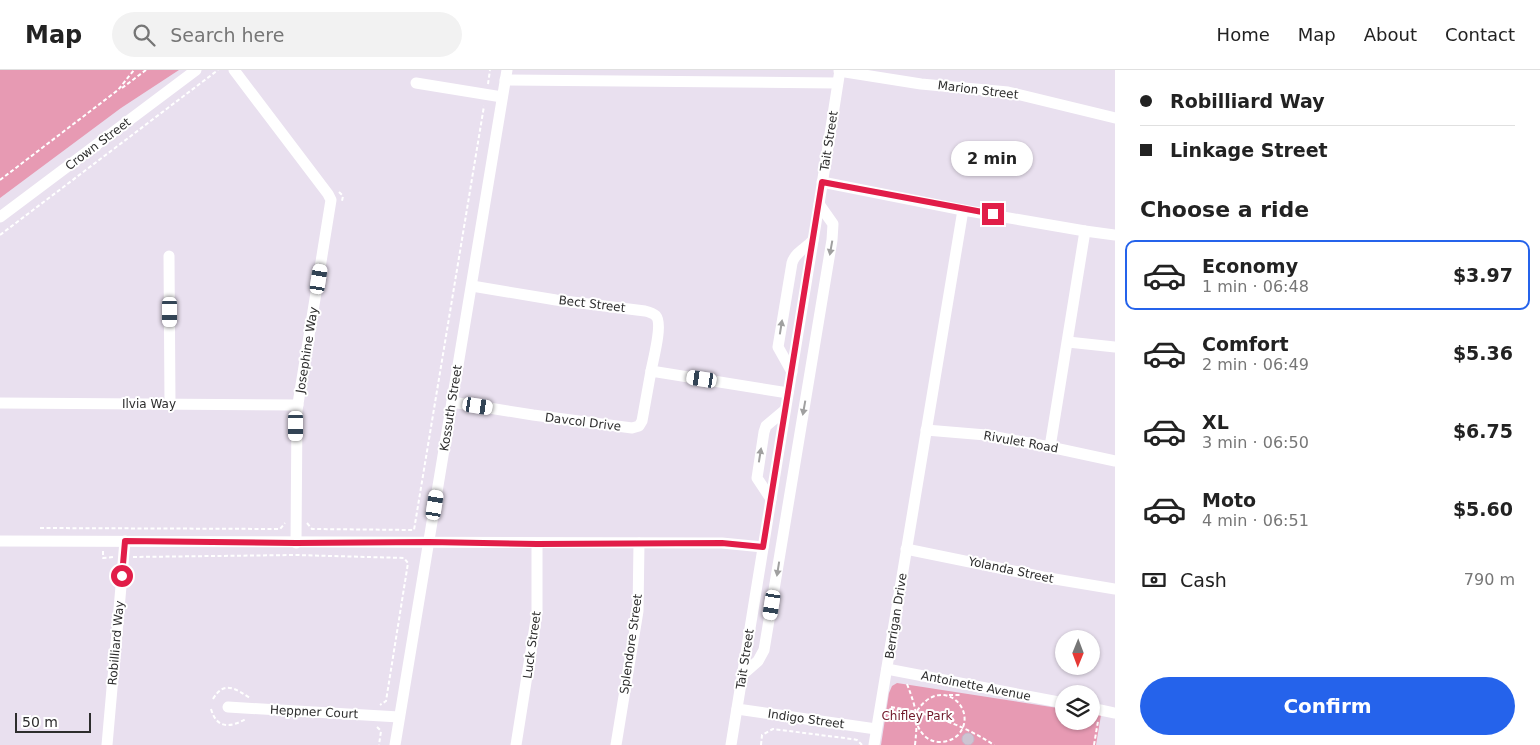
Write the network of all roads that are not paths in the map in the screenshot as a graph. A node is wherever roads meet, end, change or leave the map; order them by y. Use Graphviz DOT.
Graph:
graph roads {
  1 [pos="196,70"];
  2 [pos="234,70"];
  3 [pos="840,70"];
  4 [pos="506,75"];
  5 [pos="416,83"];
  6 [pos="838,83"];
  7 [pos="502,97"];
  8 [pos="1115,118"];
  9 [pos="822,182"];
  10 [pos="819,204"];
  11 [pos="963,210"];
  12 [pos="0,217"];
  13 [pos="1085,232"];
  14 [pos="1115,235"];
  15 [pos="813,240"];
  16 [pos="169,256"];
  17 [pos="472,286"];
  18 [pos="1068,342"];
  19 [pos="1115,347"];
  20 [pos="651,371"];
  21 [pos="792,372"];
  22 [pos="788,393"];
  23 [pos="452,402"];
  24 [pos="0,403"];
  25 [pos="170,404"];
  26 [pos="298,404"];
  27 [pos="785,410"];
  28 [pos="926,430"];
  29 [pos="1050,447"];
  30 [pos="1115,461"];
  31 [pos="771,499"];
  32 [pos="0,541"];
  33 [pos="125,541"];
  34 [pos="429,542"];
  35 [pos="296,543"];
  36 [pos="639,543"];
  37 [pos="537,544"];
  38 [pos="763,547"];
  39 [pos="906,549"];
  40 [pos="1115,589"];
  41 [pos="887,669"];
  42 [pos="742,675"];
  43 [pos="1055,701"];
  44 [pos="228,707"];
  45 [pos="737,708"];
  46 [pos="1100,710"];
  47 [pos="1115,713"];
  48 [pos="399,717"];
  49 [pos="876,729"];
  50 [pos="733,730"];
  51 [pos="107,745"];
  52 [pos="395,745"];
  53 [pos="516,745"];
  54 [pos="616,745"];
  55 [pos="731,745"];
  56 [pos="740,745"];
  57 [pos="874,745"];
  1 -- 12 [label="street, Crown Street"];
  2 -- 26 [label="street, Josephine Way"];
  3 -- 6 [label="street, Tait Street"];
  3 -- 8 [label="street, Marion Street"];
  4 -- 6 [label="street"];
  4 -- 7 [label="street, Kossuth Street"];
  5 -- 7 [label="street"];
  6 -- 9 [label="street, Tait Street"];
  7 -- 17 [label="street, Kossuth Street"];
  9 -- 10 [label="street, Tait Street"];
  9 -- 11 [label="street"];
  10 -- 15 [label="street, Tait Street"];
  10 -- 42 [label="street, one-way"];
  11 -- 13 [label="street"];
  11 -- 28 [label="street, Berrigan Drive"];
  13 -- 14 [label="street"];
  13 -- 18 [label="street"];
  15 -- 21 [label="street, Tait Street"];
  21 -- 15 [label="street, one-way"];
  16 -- 25 [label="street"];
  17 -- 20 [label="street, Bect Street"];
  17 -- 23 [label="street, Kossuth Street"];
  18 -- 19 [label="street"];
  18 -- 29 [label="street"];
  20 -- 22 [label="street"];
  20 -- 23 [label="street, Davcol Drive"];
  21 -- 22 [label="street, Tait Street"];
  22 -- 27 [label="street, Tait Street"];
  23 -- 34 [label="street, Kossuth Street"];
  24 -- 25 [label="street, Ilvia Way"];
  25 -- 26 [label="street, Ilvia Way"];
  26 -- 35 [label="street, Josephine Way"];
  27 -- 31 [label="street, Tait Street"];
  31 -- 27 [label="street, one-way"];
  28 -- 29 [label="street, Rivulet Road"];
  28 -- 39 [label="street, Berrigan Drive"];
  29 -- 30 [label="street, Rivulet Road"];
  31 -- 38 [label="street, Tait Street"];
  32 -- 33 [label="street"];
  33 -- 35 [label="street"];
  33 -- 51 [label="street, Robilliard Way"];
  34 -- 35 [label="street"];
  34 -- 37 [label="street"];
  34 -- 48 [label="street, Kossuth Street"];
  36 -- 37 [label="street"];
  36 -- 38 [label="street"];
  36 -- 54 [label="street, Splendore Street"];
  37 -- 53 [label="street, Luck Street"];
  38 -- 42 [label="street, Tait Street"];
  39 -- 40 [label="street, Yolanda Street"];
  39 -- 41 [label="street, Berrigan Drive"];
  41 -- 43 [label="street, Antoinette Avenue"];
  41 -- 49 [label="street, Berrigan Drive"];
  42 -- 45 [label="street, Tait Street"];
  44 -- 48 [label="street, Heppner Court"];
  45 -- 49 [label="street, Indigo Street"];
  45 -- 50 [label="street, Tait Street"];
  46 -- 47 [label="street"];
  48 -- 52 [label="street, Kossuth Street"];
  49 -- 57 [label="street, Berrigan Drive"];
  50 -- 55 [label="street, Tait Street"];
  50 -- 56 [label="street"];
}
